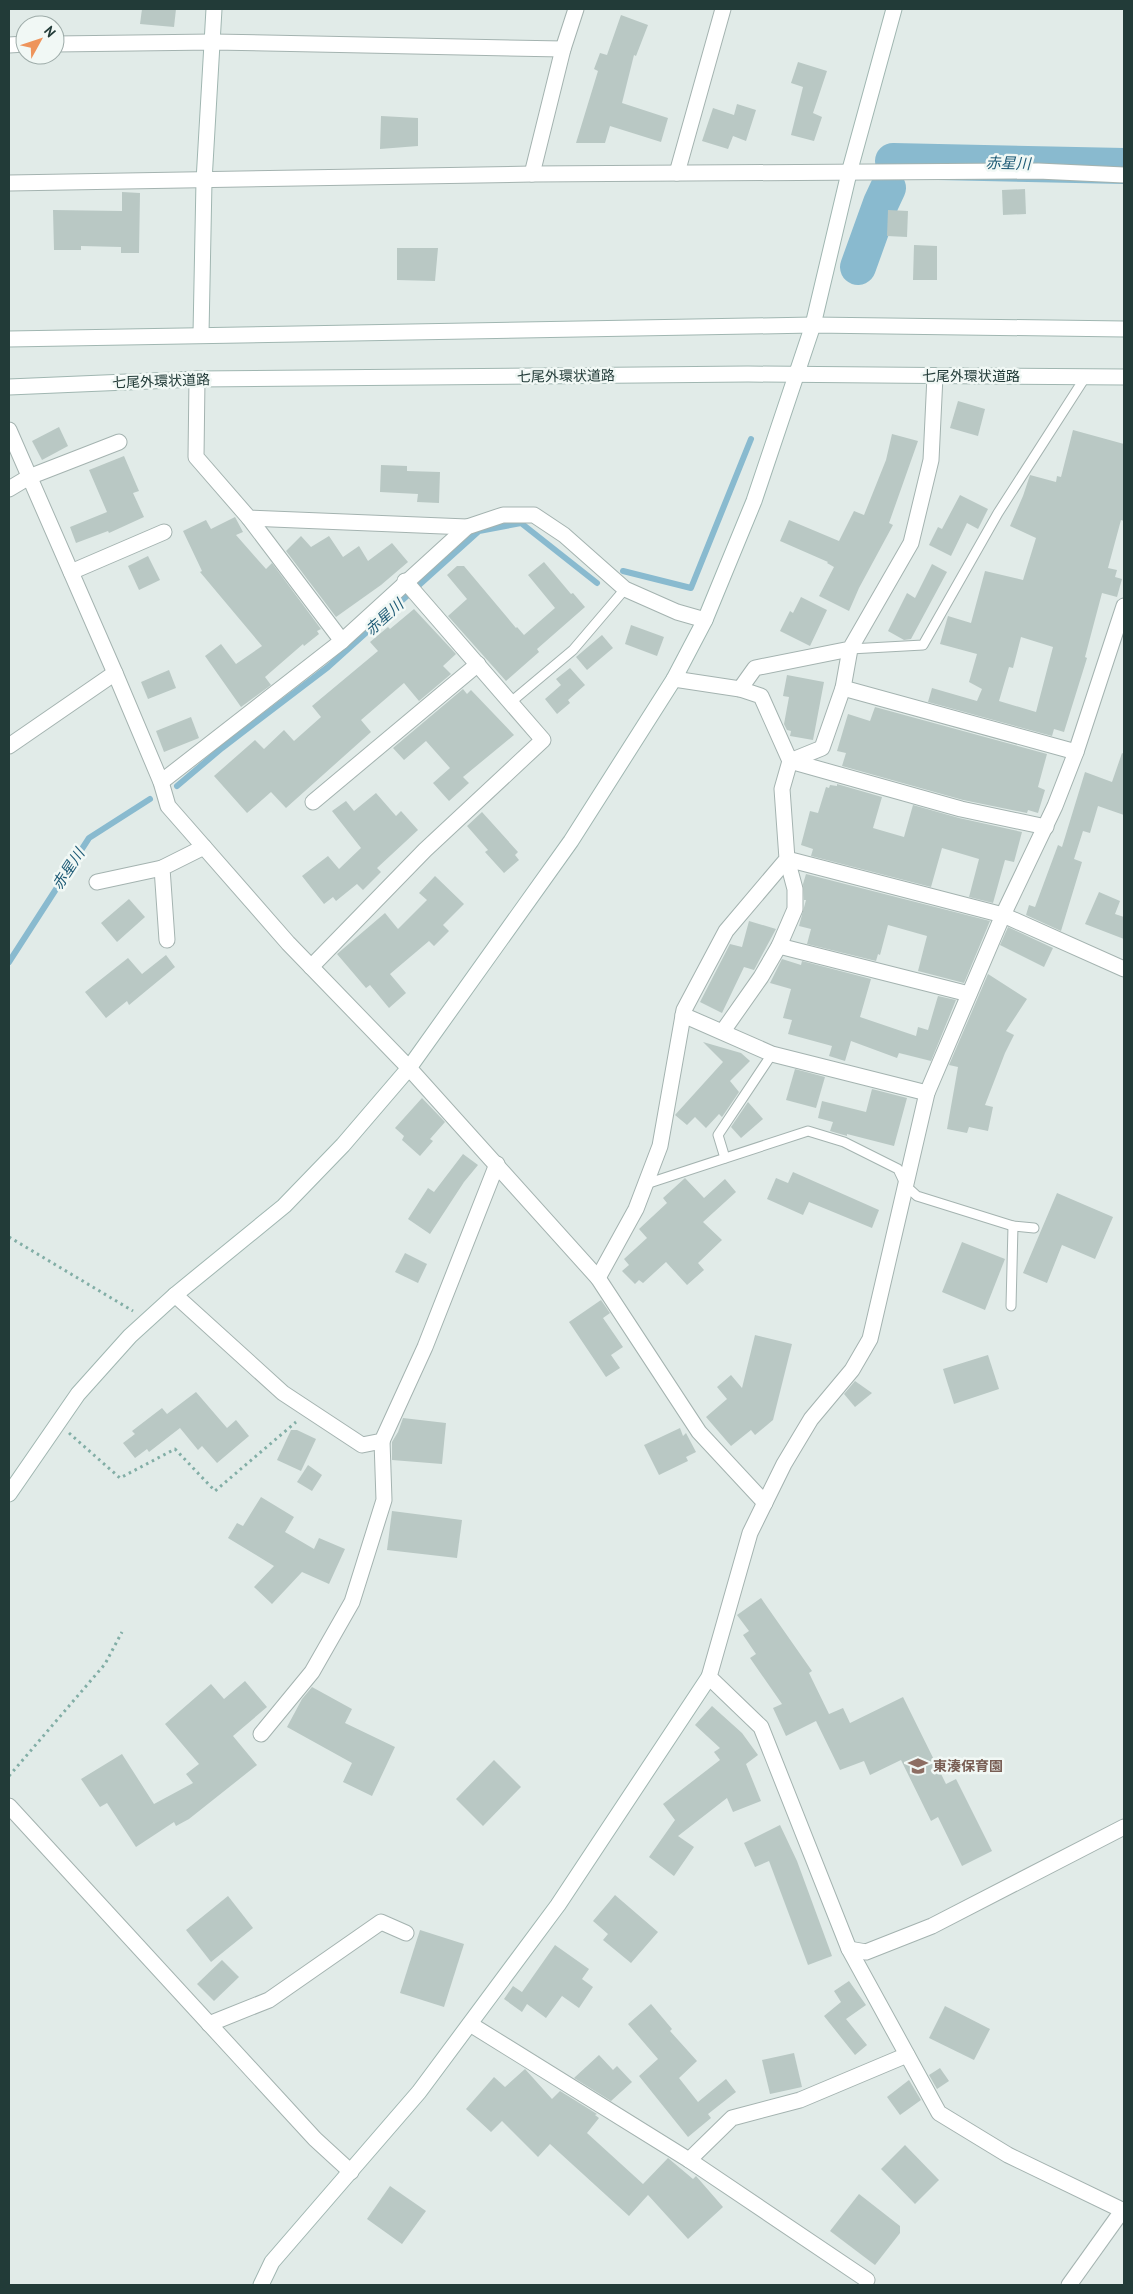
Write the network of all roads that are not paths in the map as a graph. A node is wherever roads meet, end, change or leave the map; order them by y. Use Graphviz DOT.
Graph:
graph roads {
  1 [pos="214,9"];
  2 [pos="576,9"];
  3 [pos="723,9"];
  4 [pos="894,9"];
  5 [pos="213,42"];
  6 [pos="65,44"];
  7 [pos="563,49"];
  8 [pos="677,173"];
  9 [pos="850,173"];
  10 [pos="532,174"];
  11 [pos="1124,175"];
  12 [pos="204,181"];
  13 [pos="9,183"];
  14 [pos="813,326"];
  15 [pos="1124,329"];
  16 [pos="202,334"];
  17 [pos="9,339"];
  18 [pos="797,373"];
  19 [pos="935,376"];
  20 [pos="1086,376"];
  21 [pos="1124,376"];
  22 [pos="196,379"];
  23 [pos="9,387"];
  24 [pos="9,430"];
  25 [pos="119,442"];
  26 [pos="29,478"];
  27 [pos="9,490"];
  28 [pos="249,518"];
  29 [pos="467,527"];
  30 [pos="164,532"];
  31 [pos="71,572"];
  32 [pos="406,581"];
  33 [pos="625,589"];
  34 [pos="1124,606"];
  35 [pos="705,620"];
  36 [pos="342,640"];
  37 [pos="850,649"];
  38 [pos="478,664"];
  39 [pos="114,673"];
  40 [pos="674,679"];
  41 [pos="842,688"];
  42 [pos="740,689"];
  43 [pos="511,702"];
  44 [pos="9,746"];
  45 [pos="1076,752"];
  46 [pos="790,761"];
  47 [pos="161,782"];
  48 [pos="313,802"];
  49 [pos="1046,827"];
  50 [pos="204,847"];
  51 [pos="787,859"];
  52 [pos="162,868"];
  53 [pos="96,882"];
  54 [pos="1003,915"];
  55 [pos="167,940"];
  56 [pos="779,946"];
  57 [pos="311,967"];
  58 [pos="1124,970"];
  59 [pos="969,994"];
  60 [pos="683,1015"];
  61 [pos="723,1032"];
  62 [pos="772,1054"];
  63 [pos="409,1068"];
  64 [pos="927,1093"];
  65 [pos="725,1158"];
  66 [pos="497,1164"];
  67 [pos="646,1184"];
  68 [pos="906,1186"];
  69 [pos="1013,1226"];
  70 [pos="1034,1228"];
  71 [pos="598,1278"];
  72 [pos="175,1295"];
  73 [pos="1012,1306"];
  74 [pos="382,1441"];
  75 [pos="9,1494"];
  76 [pos="765,1504"];
  77 [pos="708,1678"];
  78 [pos="261,1734"];
  79 [pos="9,1806"];
  80 [pos="1124,1827"];
  81 [pos="406,1933"];
  82 [pos="849,1949"];
  83 [pos="208,2024"];
  84 [pos="470,2024"];
  85 [pos="907,2055"];
  86 [pos="689,2160"];
  87 [pos="351,2172"];
  88 [pos="1123,2211"];
  89 [pos="867,2280"];
  90 [pos="261,2285"];
  91 [pos="1069,2285"];
  1 -- 5 [label="street"];
  2 -- 7 [label="street"];
  3 -- 8 [label="street"];
  4 -- 9 [label="street"];
  5 -- 6 [label="street"];
  5 -- 7 [label="street"];
  5 -- 12 [label="street"];
  7 -- 10 [label="street"];
  8 -- 9 [label="street"];
  8 -- 10 [label="street"];
  9 -- 11 [label="street"];
  9 -- 14 [label="street"];
  10 -- 12 [label="street"];
  12 -- 13 [label="street"];
  12 -- 16 [label="street"];
  14 -- 15 [label="street"];
  14 -- 16 [label="street"];
  14 -- 18 [label="street"];
  16 -- 17 [label="street"];
  18 -- 19 [label="street, 七尾外環状道路"];
  18 -- 22 [label="street, 七尾外環状道路"];
  18 -- 35 [label="street"];
  19 -- 20 [label="street, 七尾外環状道路"];
  19 -- 37 [label="street"];
  20 -- 21 [label="street, 七尾外環状道路"];
  20 -- 37 [label="lane"];
  22 -- 23 [label="street, 七尾外環状道路"];
  22 -- 28 [label="street"];
  24 -- 26 [label="street"];
  25 -- 26 [label="street"];
  26 -- 27 [label="street"];
  26 -- 31 [label="street"];
  28 -- 29 [label="street"];
  28 -- 36 [label="street"];
  29 -- 32 [label="street"];
  29 -- 33 [label="street"];
  30 -- 31 [label="street"];
  31 -- 39 [label="street"];
  32 -- 36 [label="street"];
  32 -- 38 [label="street"];
  33 -- 35 [label="street"];
  33 -- 43 [label="lane"];
  34 -- 45 [label="street"];
  35 -- 40 [label="street"];
  36 -- 47 [label="street"];
  37 -- 41 [label="street"];
  37 -- 42 [label="street"];
  38 -- 43 [label="street"];
  38 -- 48 [label="street"];
  39 -- 44 [label="street"];
  39 -- 47 [label="street"];
  40 -- 42 [label="street"];
  40 -- 63 [label="street"];
  41 -- 45 [label="street"];
  41 -- 46 [label="street"];
  42 -- 46 [label="street"];
  43 -- 57 [label="street"];
  45 -- 49 [label="street"];
  46 -- 49 [label="street"];
  46 -- 51 [label="street"];
  47 -- 50 [label="street"];
  49 -- 54 [label="street"];
  50 -- 52 [label="street"];
  50 -- 57 [label="street"];
  51 -- 54 [label="street"];
  51 -- 56 [label="street"];
  51 -- 60 [label="street"];
  52 -- 53 [label="street"];
  52 -- 55 [label="street"];
  54 -- 58 [label="street"];
  54 -- 59 [label="street"];
  56 -- 59 [label="street"];
  56 -- 61 [label="street"];
  57 -- 63 [label="street"];
  59 -- 64 [label="street"];
  60 -- 61 [label="street"];
  60 -- 67 [label="street"];
  61 -- 62 [label="street"];
  62 -- 64 [label="street"];
  62 -- 65 [label="lane"];
  63 -- 66 [label="street"];
  63 -- 72 [label="street"];
  64 -- 68 [label="street"];
  65 -- 67 [label="lane"];
  65 -- 68 [label="lane"];
  66 -- 71 [label="street"];
  66 -- 74 [label="street"];
  67 -- 71 [label="street"];
  68 -- 69 [label="lane"];
  68 -- 76 [label="street"];
  69 -- 70 [label="lane"];
  69 -- 73 [label="lane"];
  71 -- 76 [label="street"];
  72 -- 74 [label="street"];
  72 -- 75 [label="street"];
  74 -- 78 [label="street"];
  76 -- 77 [label="street"];
  77 -- 82 [label="street"];
  77 -- 84 [label="street"];
  79 -- 83 [label="street"];
  80 -- 82 [label="street"];
  81 -- 83 [label="street"];
  82 -- 85 [label="street"];
  83 -- 87 [label="street"];
  84 -- 86 [label="street"];
  84 -- 87 [label="street"];
  85 -- 86 [label="street"];
  85 -- 88 [label="street"];
  86 -- 89 [label="street"];
  87 -- 90 [label="street"];
  88 -- 91 [label="street"];
}
